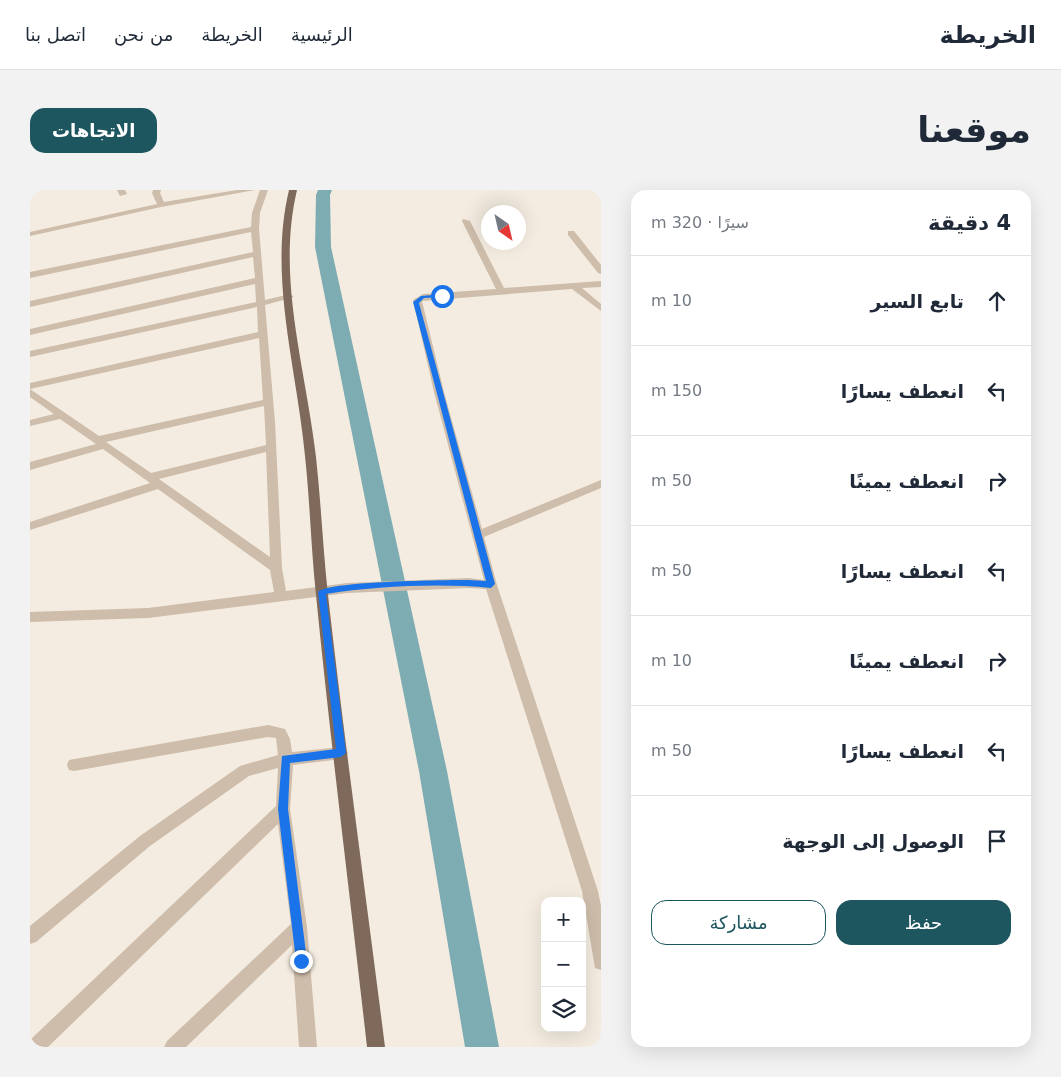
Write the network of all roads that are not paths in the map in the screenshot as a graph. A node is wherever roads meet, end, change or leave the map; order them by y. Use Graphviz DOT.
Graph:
graph roads {
  1 [pos="158,190"];
  2 [pos="251,190"];
  3 [pos="264,190"];
  4 [pos="293,190"];
  5 [pos="161,205"];
  6 [pos="466,221"];
  7 [pos="255,229"];
  8 [pos="571,233"];
  9 [pos="30,234"];
  10 [pos="257,254"];
  11 [pos="601,271"];
  12 [pos="30,275"];
  13 [pos="260,280"];
  14 [pos="601,284"];
  15 [pos="574,286"];
  16 [pos="501,291"];
  17 [pos="290,297"];
  18 [pos="261,302"];
  19 [pos="30,304"];
  20 [pos="601,308"];
  21 [pos="30,332"];
  22 [pos="264,334"];
  23 [pos="30,354"];
  24 [pos="30,386"];
  25 [pos="30,392"];
  26 [pos="268,402"];
  27 [pos="62,415"];
  28 [pos="30,423"];
  29 [pos="102,443"];
  30 [pos="271,447"];
  31 [pos="30,466"];
  32 [pos="155,481"];
  33 [pos="601,484"];
  34 [pos="30,526"];
  35 [pos="478,535"];
  36 [pos="276,568"];
  37 [pos="491,584"];
  38 [pos="322,592"];
  39 [pos="281,597"];
  40 [pos="30,617"];
  41 [pos="341,753"];
  42 [pos="286,759"];
  43 [pos="74,765"];
  44 [pos="283,809"];
  45 [pos="598,915"];
  46 [pos="299,927"];
  47 [pos="30,936"];
  48 [pos="601,962"];
  49 [pos="34,1047"];
  50 [pos="173,1047"];
  51 [pos="308,1047"];
  52 [pos="376,1047"];
  1 -- 5 [label="street"];
  2 -- 5 [label="street"];
  3 -- 7 [label="street"];
  4 -- 17 [label="main road"];
  5 -- 9 [label="street"];
  6 -- 16 [label="street"];
  7 -- 10 [label="street"];
  7 -- 12 [label="street"];
  8 -- 11 [label="street"];
  10 -- 13 [label="street"];
  10 -- 19 [label="street"];
  13 -- 18 [label="street"];
  13 -- 21 [label="street"];
  14 -- 15 [label="street"];
  15 -- 16 [label="street"];
  15 -- 20 [label="street"];
  16 -- 35 [label="street"];
  17 -- 18 [label="street"];
  17 -- 38 [label="main road"];
  18 -- 22 [label="street"];
  18 -- 23 [label="street"];
  22 -- 24 [label="street"];
  22 -- 26 [label="street"];
  25 -- 27 [label="street"];
  26 -- 29 [label="street"];
  26 -- 30 [label="street"];
  27 -- 28 [label="street"];
  27 -- 29 [label="street"];
  29 -- 31 [label="street"];
  29 -- 32 [label="street"];
  30 -- 32 [label="street"];
  30 -- 36 [label="street"];
  32 -- 34 [label="street"];
  32 -- 36 [label="street"];
  33 -- 35 [label="street"];
  35 -- 37 [label="street"];
  36 -- 39 [label="street"];
  37 -- 38 [label="street"];
  37 -- 45 [label="street"];
  38 -- 39 [label="street"];
  38 -- 41 [label="main road"];
  39 -- 40 [label="street"];
  41 -- 42 [label="street"];
  41 -- 52 [label="main road"];
  42 -- 43 [label="street"];
  42 -- 44 [label="street"];
  42 -- 47 [label="street"];
  44 -- 46 [label="street"];
  44 -- 49 [label="street"];
  45 -- 48 [label="street"];
  46 -- 50 [label="street"];
  46 -- 51 [label="street"];
}
